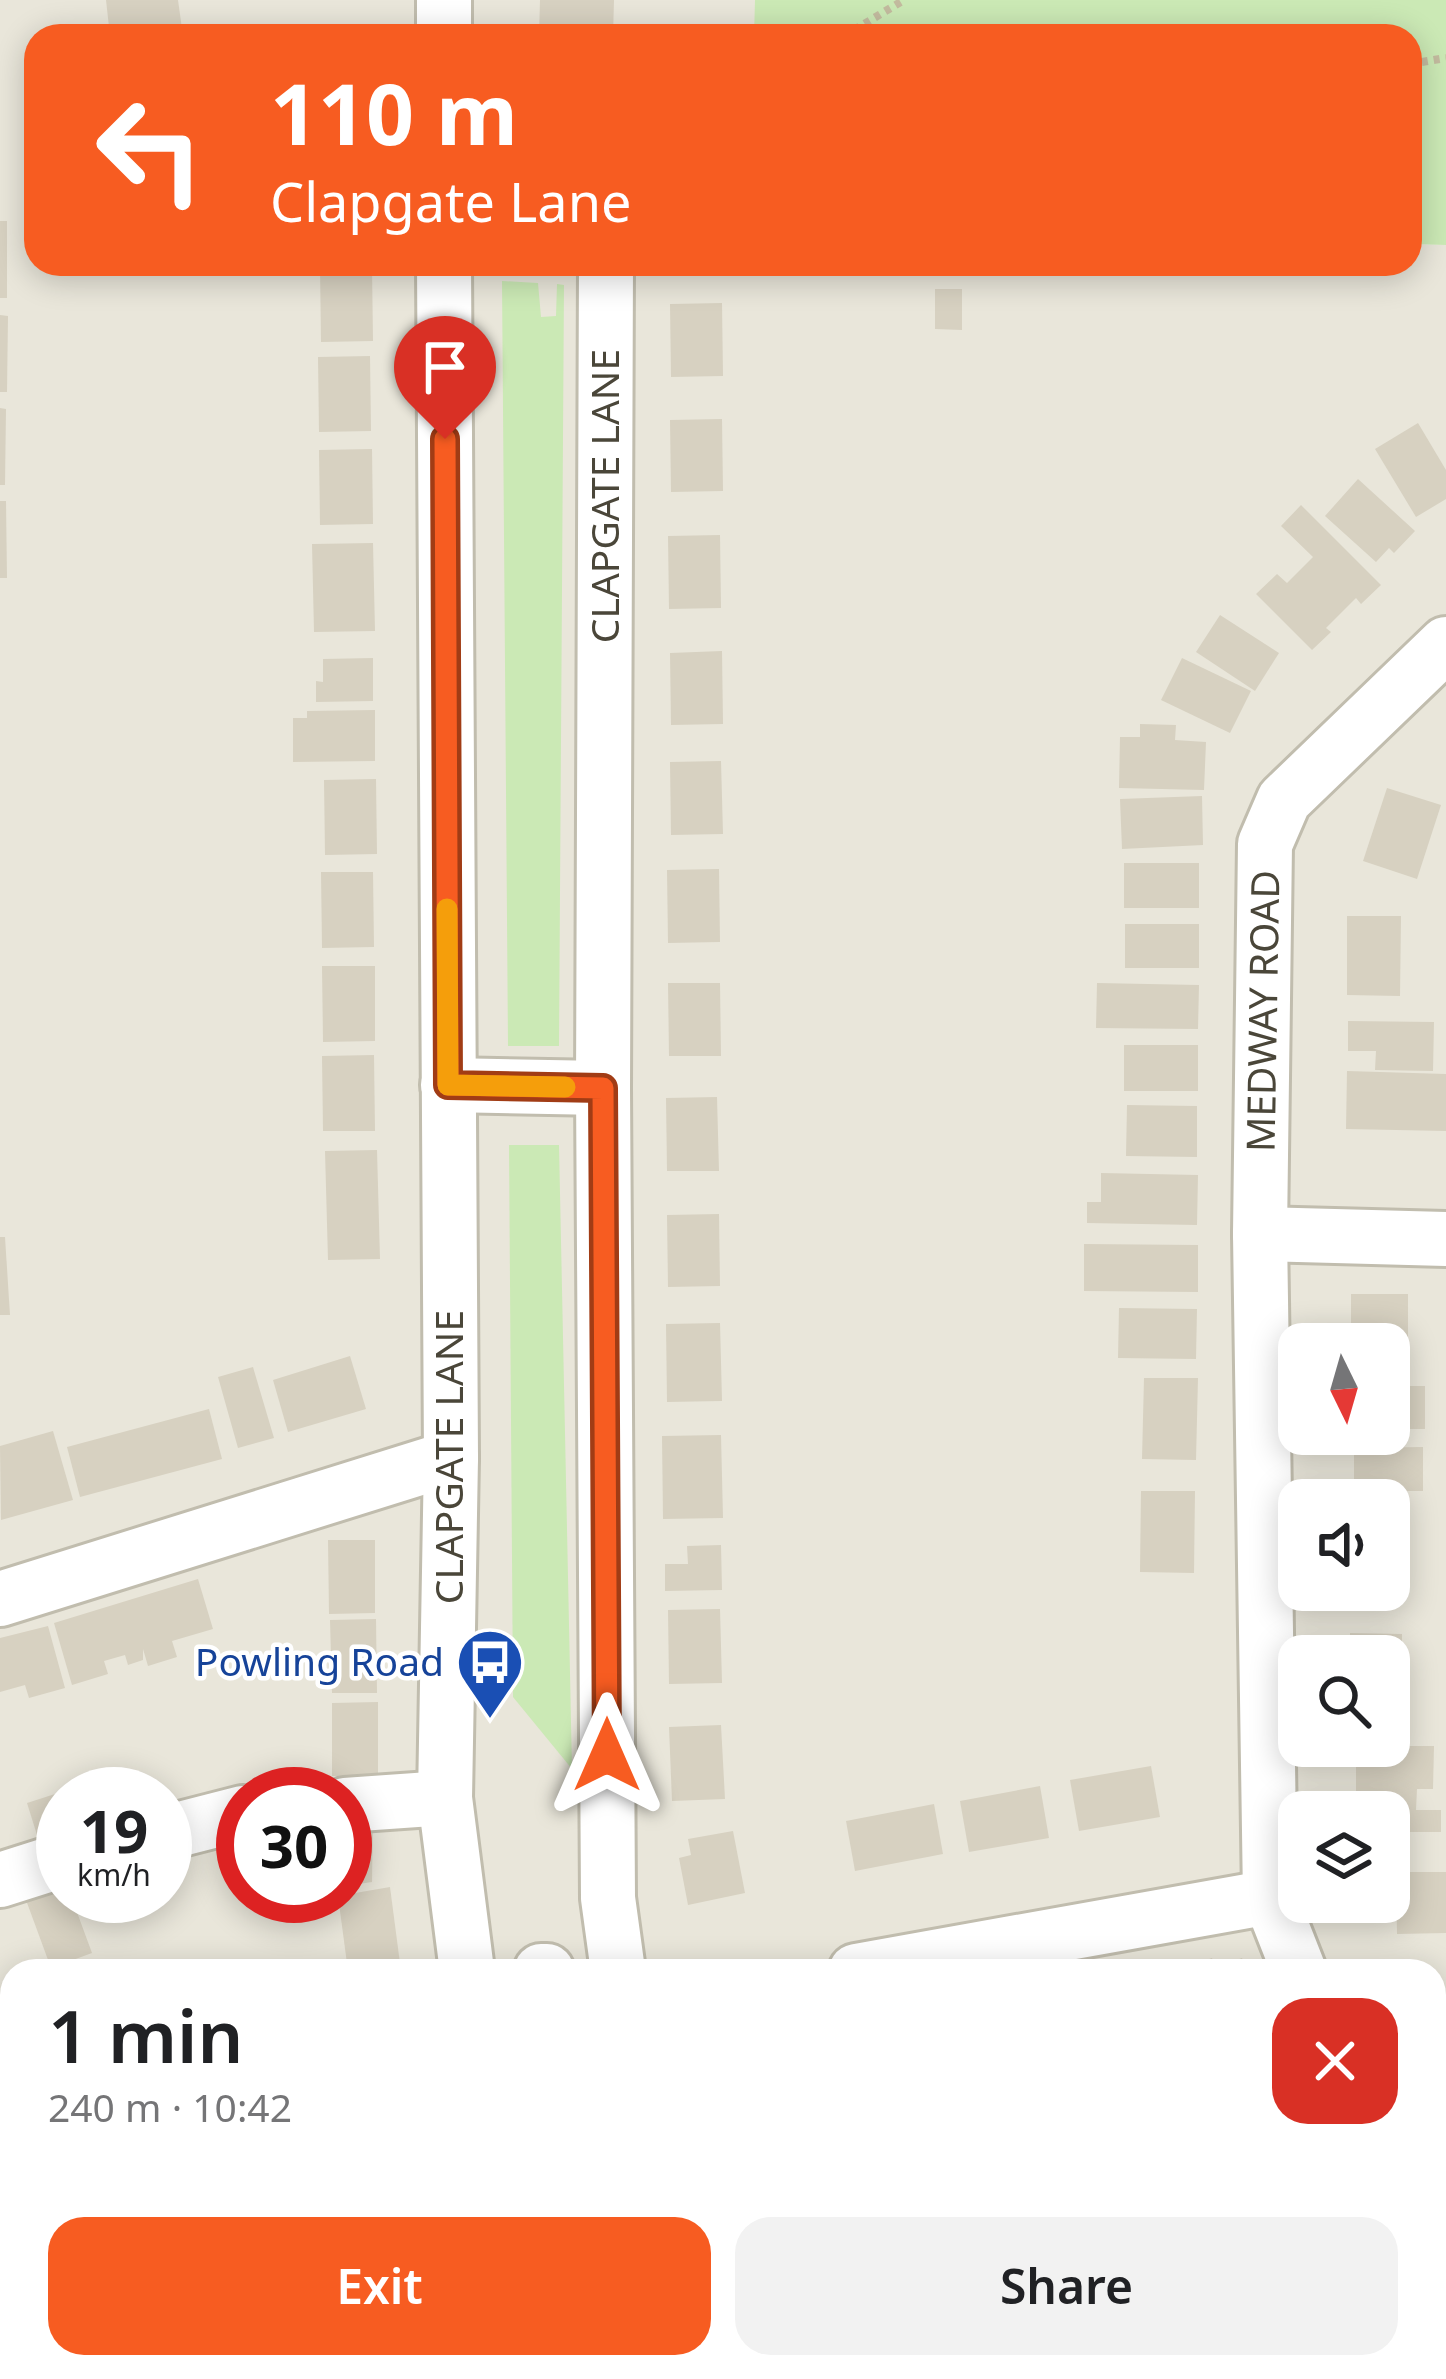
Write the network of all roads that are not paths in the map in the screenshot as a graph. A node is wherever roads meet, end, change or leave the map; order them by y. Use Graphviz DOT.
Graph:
graph roads {
  1 [pos="444,276"];
  2 [pos="606,276"];
  3 [pos="1446,644"];
  4 [pos="448,1085"];
  5 [pos="603,1088"];
  6 [pos="1260,1234"];
  7 [pos="1446,1239"];
  8 [pos="451,1457"];
  9 [pos="0,1599"];
  10 [pos="445,1798"];
  11 [pos="372,1802"];
  12 [pos="36,1869"];
  13 [pos="0,1880"];
  14 [pos="1270,1897"];
  15 [pos="465,1959"];
  16 [pos="616,1959"];
  17 [pos="923,1959"];
  18 [pos="1294,1959"];
  1 -- 4 [label="street, CLAPGATE LANE"];
  2 -- 5 [label="street, CLAPGATE LANE"];
  3 -- 6 [label="street, MEDWAY ROAD"];
  4 -- 5 [label="street"];
  4 -- 8 [label="street, CLAPGATE LANE"];
  5 -- 16 [label="street, CLAPGATE LANE"];
  6 -- 7 [label="street"];
  6 -- 14 [label="street, MEDWAY ROAD"];
  8 -- 9 [label="street"];
  8 -- 10 [label="street, CLAPGATE LANE"];
  10 -- 11 [label="street"];
  10 -- 15 [label="street, CLAPGATE LANE"];
  12 -- 13 [label="street"];
  14 -- 17 [label="street"];
  14 -- 18 [label="street"];
}
